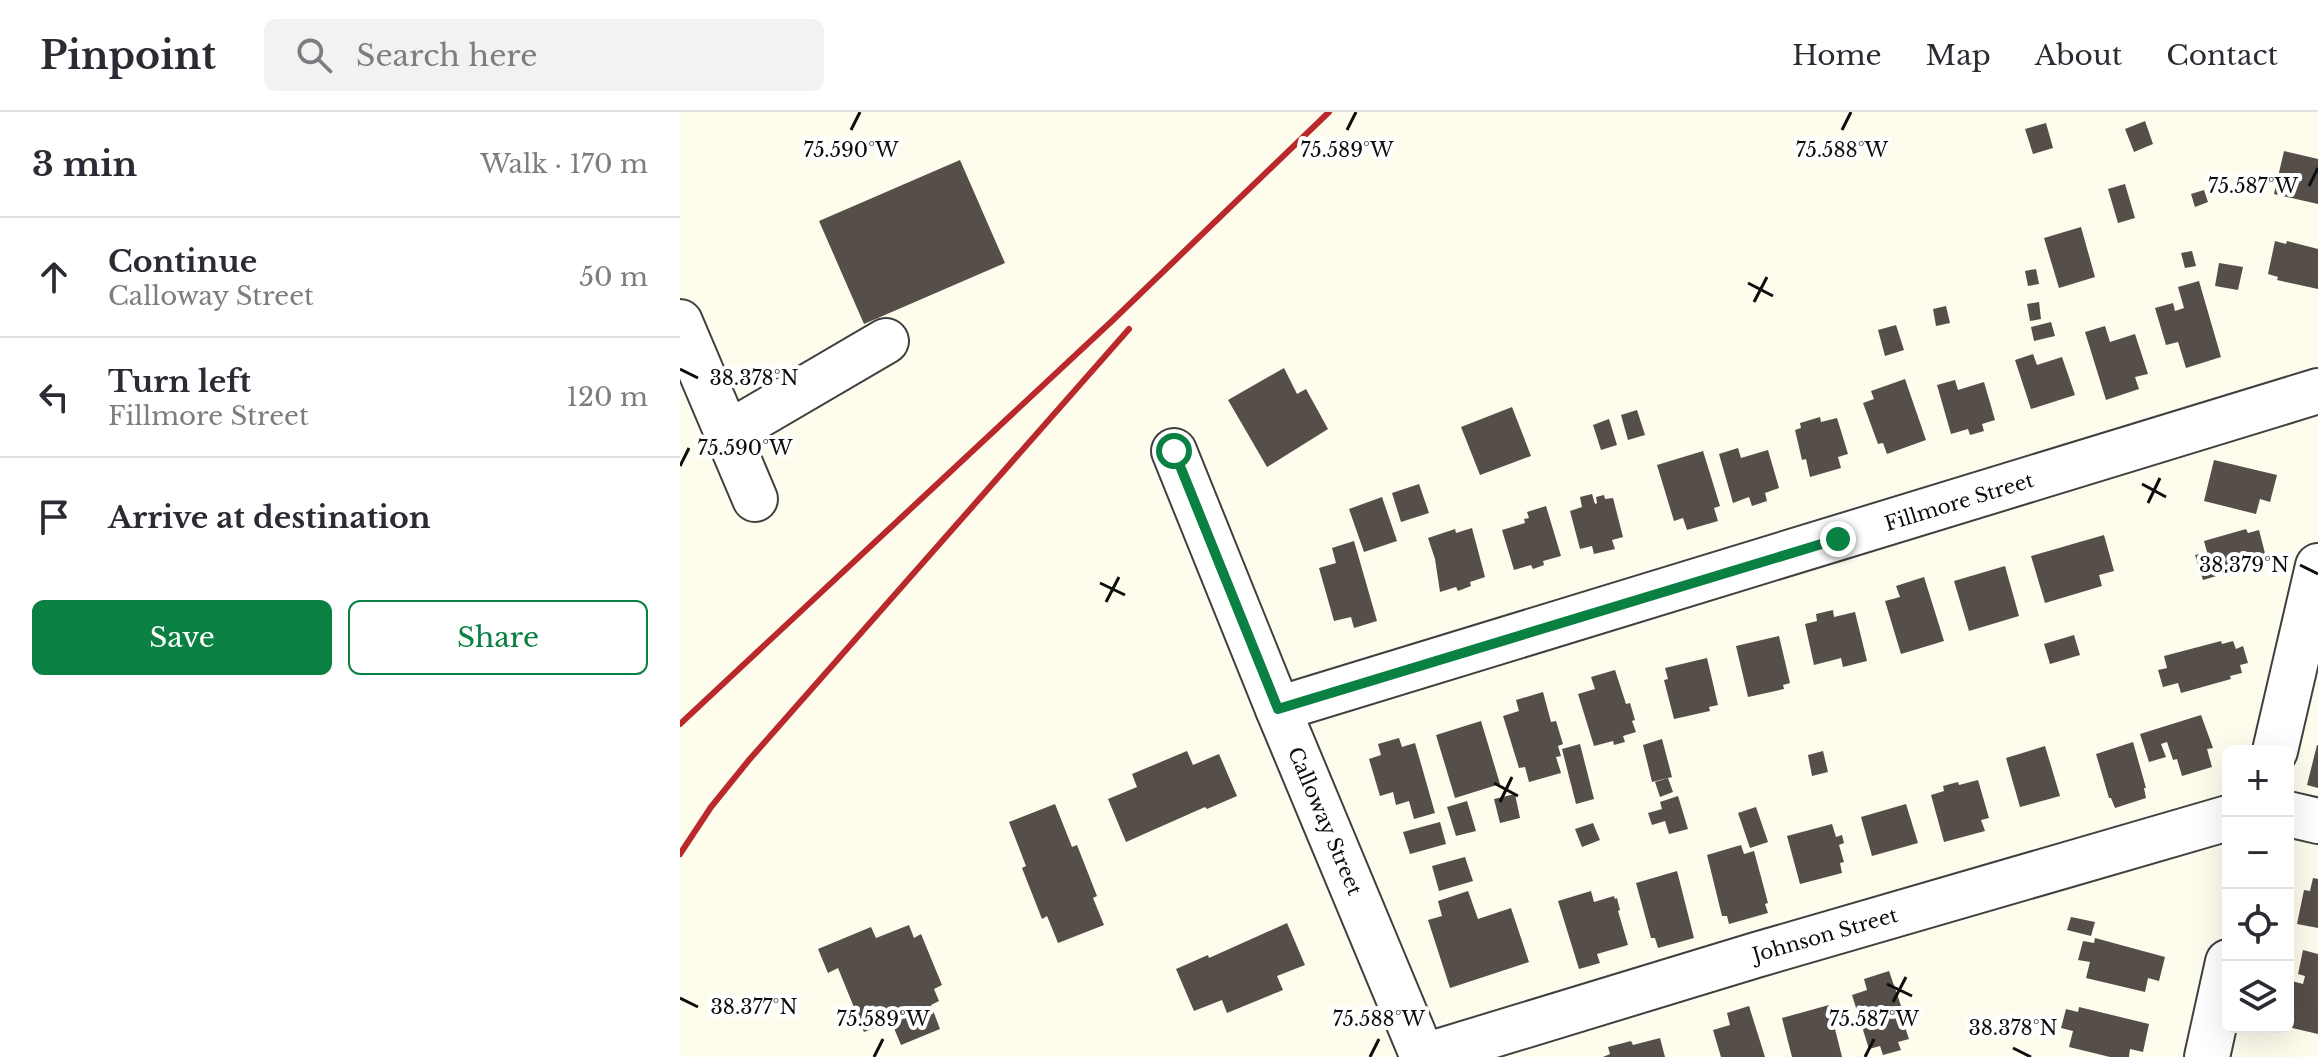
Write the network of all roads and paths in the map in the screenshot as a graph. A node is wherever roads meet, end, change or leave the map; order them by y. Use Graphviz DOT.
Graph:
graph roads {
  1 [pos="680,322"];
  2 [pos="886,341"];
  3 [pos="2318,391"];
  4 [pos="727,434"];
  5 [pos="1174,451"];
  6 [pos="755,499"];
  7 [pos="2318,566"];
  8 [pos="1278,709"];
  9 [pos="2276,745"];
  10 [pos="2294,815"];
  11 [pos="2222,820"];
  12 [pos="2318,821"];
  13 [pos="2222,989"];
  14 [pos="1423,1057"];
  15 [pos="2207,1057"];
  1 -- 4 [label="street"];
  2 -- 4 [label="street"];
  3 -- 8 [label="street, Fillmore Street"];
  4 -- 6 [label="street"];
  5 -- 8 [label="street, Calloway Street"];
  7 -- 9 [label="street"];
  8 -- 14 [label="street, Calloway Street"];
  10 -- 12 [label="street"];
  11 -- 14 [label="street, Johnson Street"];
  13 -- 15 [label="street"];
}
